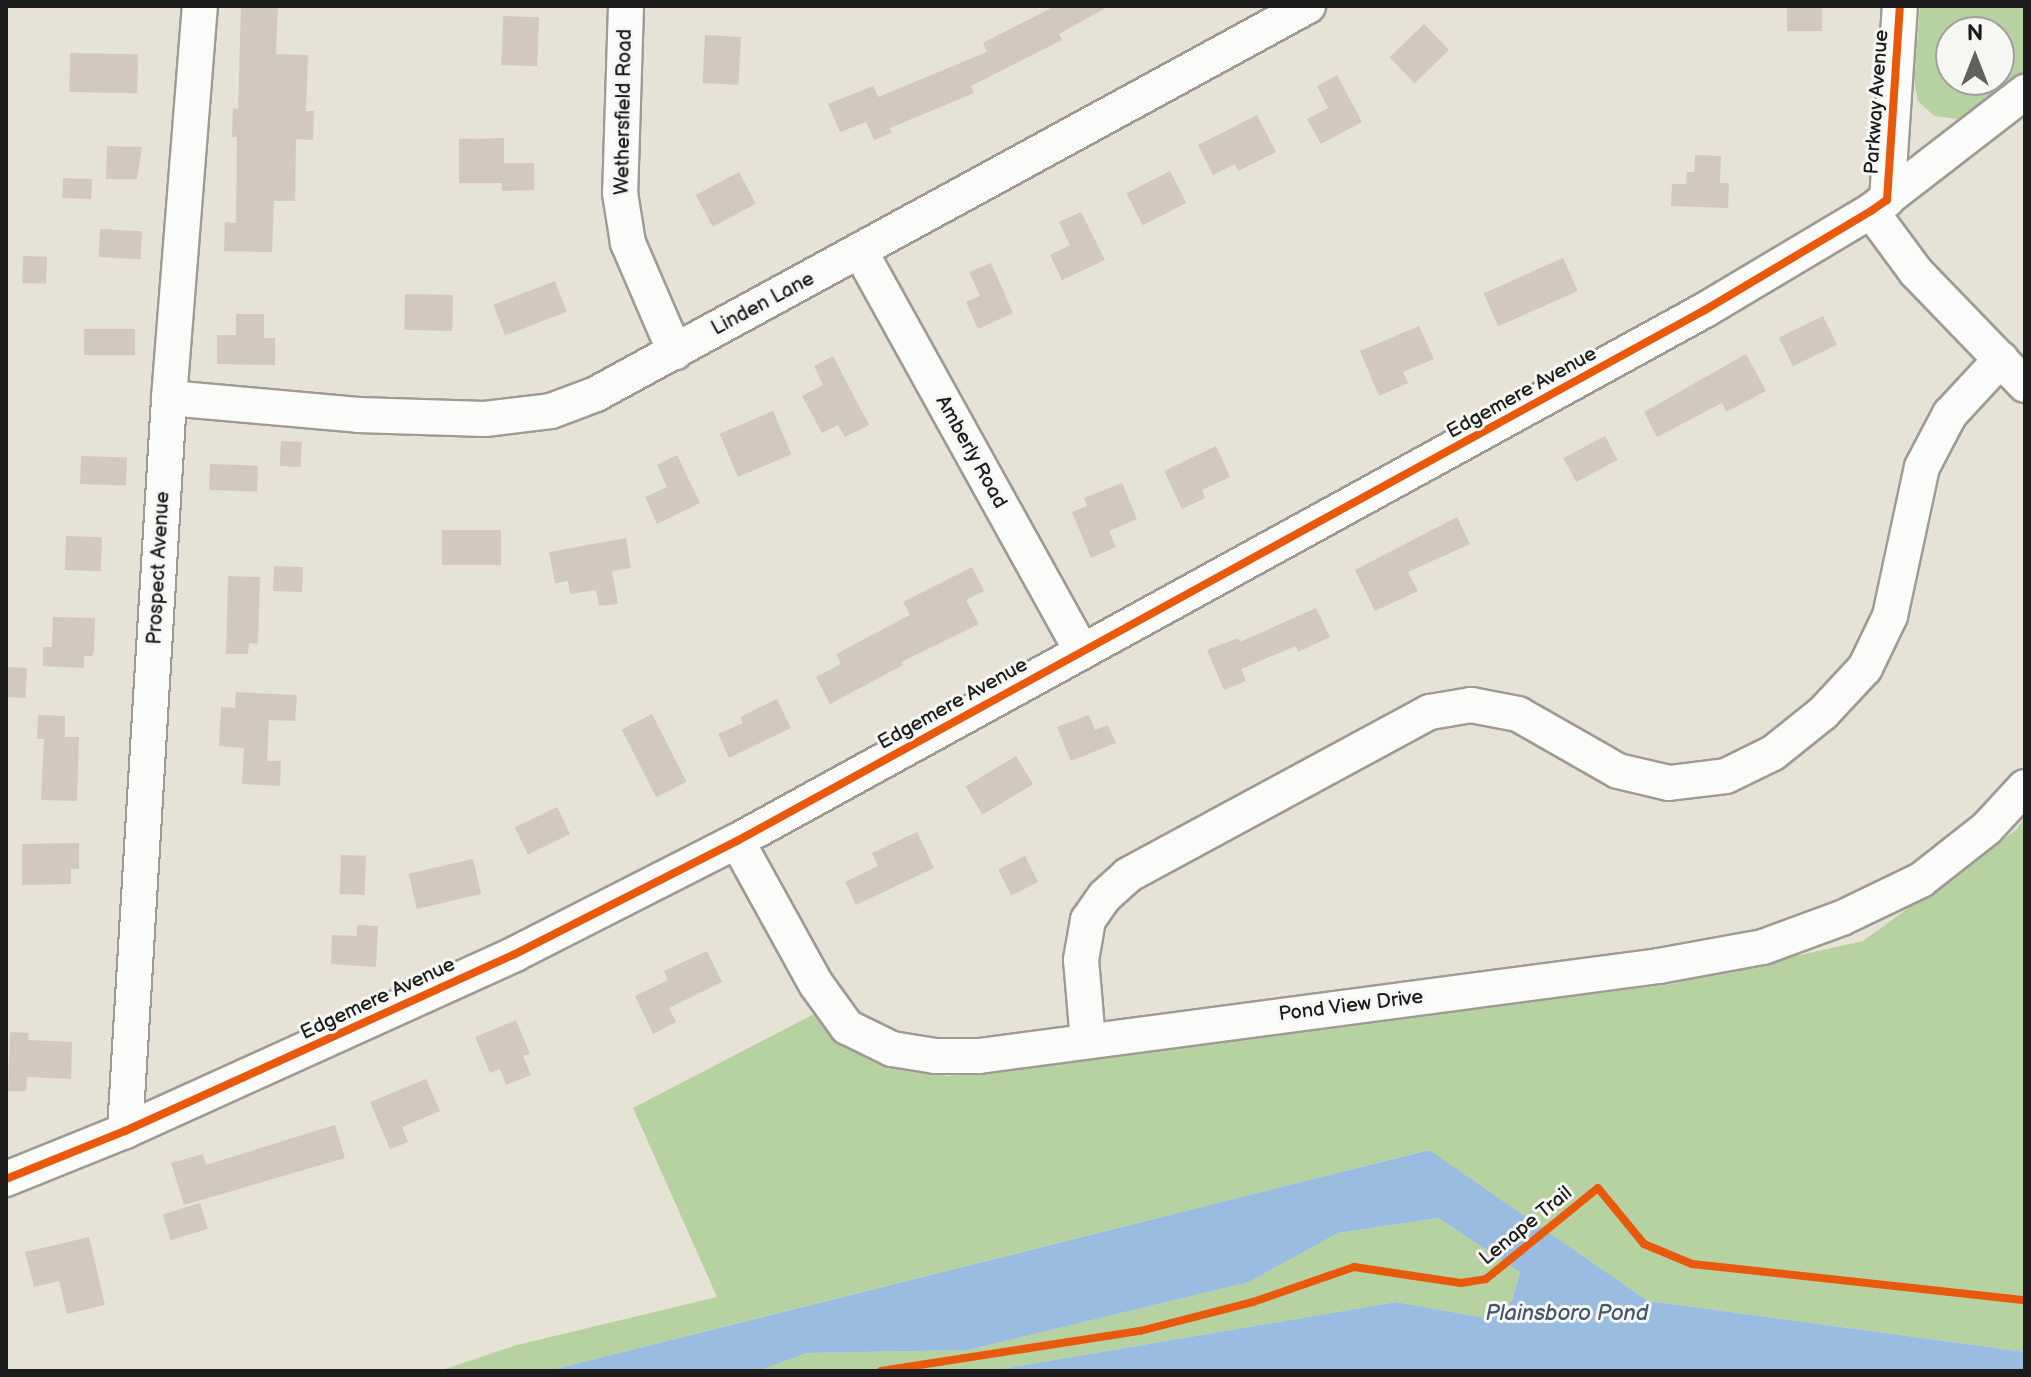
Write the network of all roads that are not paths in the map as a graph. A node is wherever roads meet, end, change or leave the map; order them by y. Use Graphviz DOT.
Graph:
graph roads {
  1 [pos="200,6"];
  2 [pos="626,6"];
  3 [pos="1308,6"];
  4 [pos="1900,6"];
  5 [pos="2025,92"];
  6 [pos="1879,205"];
  7 [pos="860,251"];
  8 [pos="675,352"];
  9 [pos="2001,359"];
  10 [pos="2025,385"];
  11 [pos="169,398"];
  12 [pos="1082,652"];
  13 [pos="2025,787"];
  14 [pos="737,841"];
  15 [pos="1088,1041"];
  16 [pos="125,1131"];
  17 [pos="6,1179"];
  1 -- 11 [label="street, Prospect Avenue"];
  2 -- 8 [label="street, Wethersfield Road"];
  3 -- 7 [label="street, Linden Lane"];
  4 -- 6 [label="street, Parkway Avenue"];
  5 -- 6 [label="street, Edgemere Avenue"];
  6 -- 9 [label="street"];
  6 -- 12 [label="street, Edgemere Avenue"];
  7 -- 8 [label="street, Linden Lane"];
  7 -- 12 [label="street, Amberly Road"];
  8 -- 11 [label="street, Linden Lane"];
  9 -- 10 [label="street"];
  9 -- 15 [label="street"];
  11 -- 16 [label="street, Prospect Avenue"];
  12 -- 14 [label="street, Edgemere Avenue"];
  13 -- 15 [label="street, Pond View Drive"];
  14 -- 15 [label="street, Pond View Drive"];
  14 -- 16 [label="street, Edgemere Avenue"];
  16 -- 17 [label="street, Edgemere Avenue"];
}
